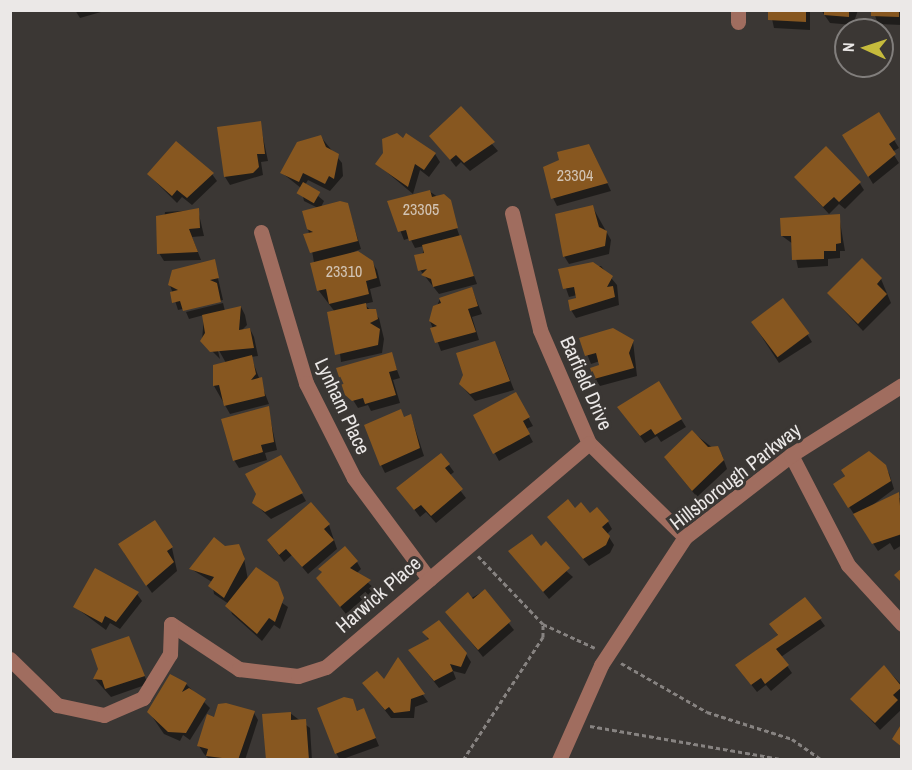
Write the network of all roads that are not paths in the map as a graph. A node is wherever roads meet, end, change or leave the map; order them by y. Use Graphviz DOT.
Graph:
graph roads {
  1 [pos="512,213"];
  2 [pos="261,232"];
  3 [pos="902,385"];
  4 [pos="589,443"];
  5 [pos="791,455"];
  6 [pos="685,537"];
  7 [pos="429,579"];
  8 [pos="902,624"];
  9 [pos="10,660"];
  10 [pos="559,759"];
  1 -- 4 [label="street, Barfield Drive"];
  2 -- 7 [label="street, Lynham Place"];
  3 -- 5 [label="street, Hillsborough Parkway"];
  4 -- 6 [label="street, Barfield Drive"];
  4 -- 7 [label="street, Harwick Place"];
  5 -- 6 [label="street, Hillsborough Parkway"];
  5 -- 8 [label="street"];
  6 -- 10 [label="street, Hillsborough Parkway"];
  7 -- 9 [label="street, Harwick Place"];
}
